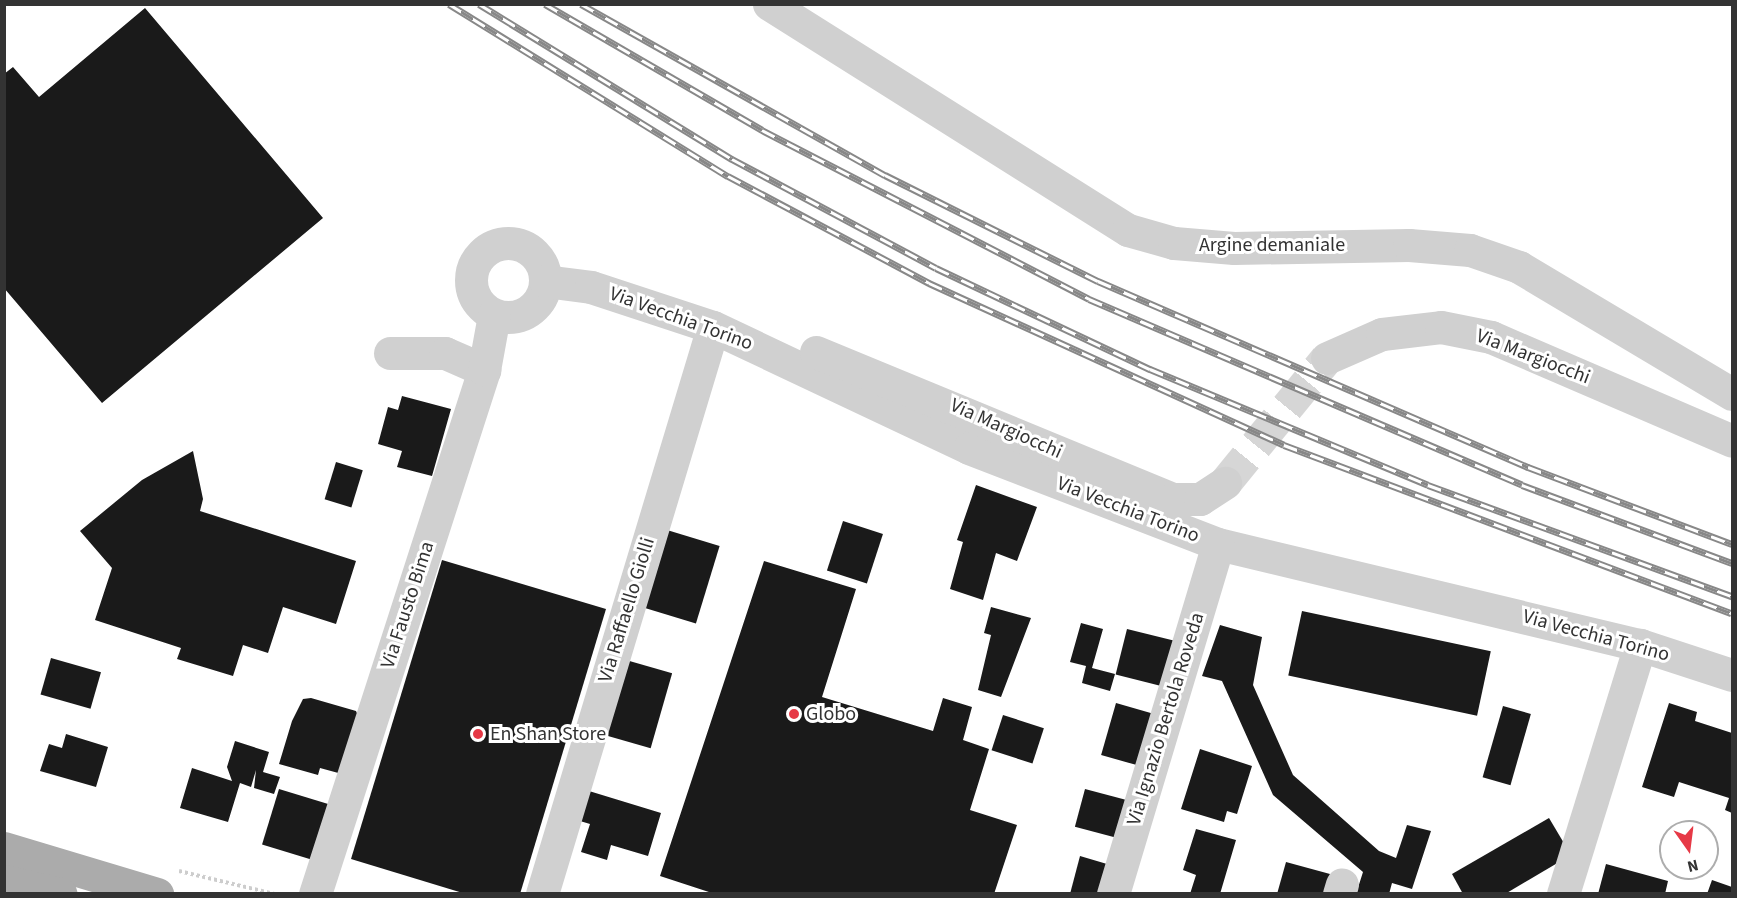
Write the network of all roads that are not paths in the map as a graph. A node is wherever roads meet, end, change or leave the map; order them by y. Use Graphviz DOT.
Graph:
graph roads {
  1 [pos="769,4"];
  2 [pos="545,281"];
  3 [pos="494,315"];
  4 [pos="713,327"];
  5 [pos="390,353"];
  6 [pos="785,358"];
  7 [pos="1328,358"];
  8 [pos="484,370"];
  9 [pos="1732,394"];
  10 [pos="1732,441"];
  11 [pos="1225,483"];
  12 [pos="1218,544"];
  13 [pos="1640,645"];
  14 [pos="1732,675"];
  15 [pos="4,848"];
  16 [pos="4,881"];
  17 [pos="61,894"];
  18 [pos="157,894"];
  19 [pos="315,894"];
  20 [pos="542,894"];
  21 [pos="1113,894"];
  22 [pos="1563,894"];
  1 -- 9 [label="street, Argine demaniale"];
  2 -- 3 [label="street"];
  2 -- 3 [label="street"];
  2 -- 4 [label="street, Via Vecchia Torino"];
  3 -- 8 [label="street, Via Fausto Bima"];
  4 -- 6 [label="street, Via Vecchia Torino"];
  4 -- 20 [label="street, Via Raffaello Giolli"];
  5 -- 8 [label="street"];
  6 -- 11 [label="street, Via Margiocchi"];
  6 -- 12 [label="street, Via Vecchia Torino"];
  7 -- 10 [label="street, Via Margiocchi"];
  8 -- 19 [label="street, Via Fausto Bima"];
  12 -- 13 [label="street, Via Vecchia Torino"];
  12 -- 21 [label="street, Via Ignazio Bertola Roveda"];
  13 -- 14 [label="street, Via Vecchia Torino"];
  13 -- 22 [label="street"];
  15 -- 18 [label="main road"];
  16 -- 17 [label="main road"];
}
